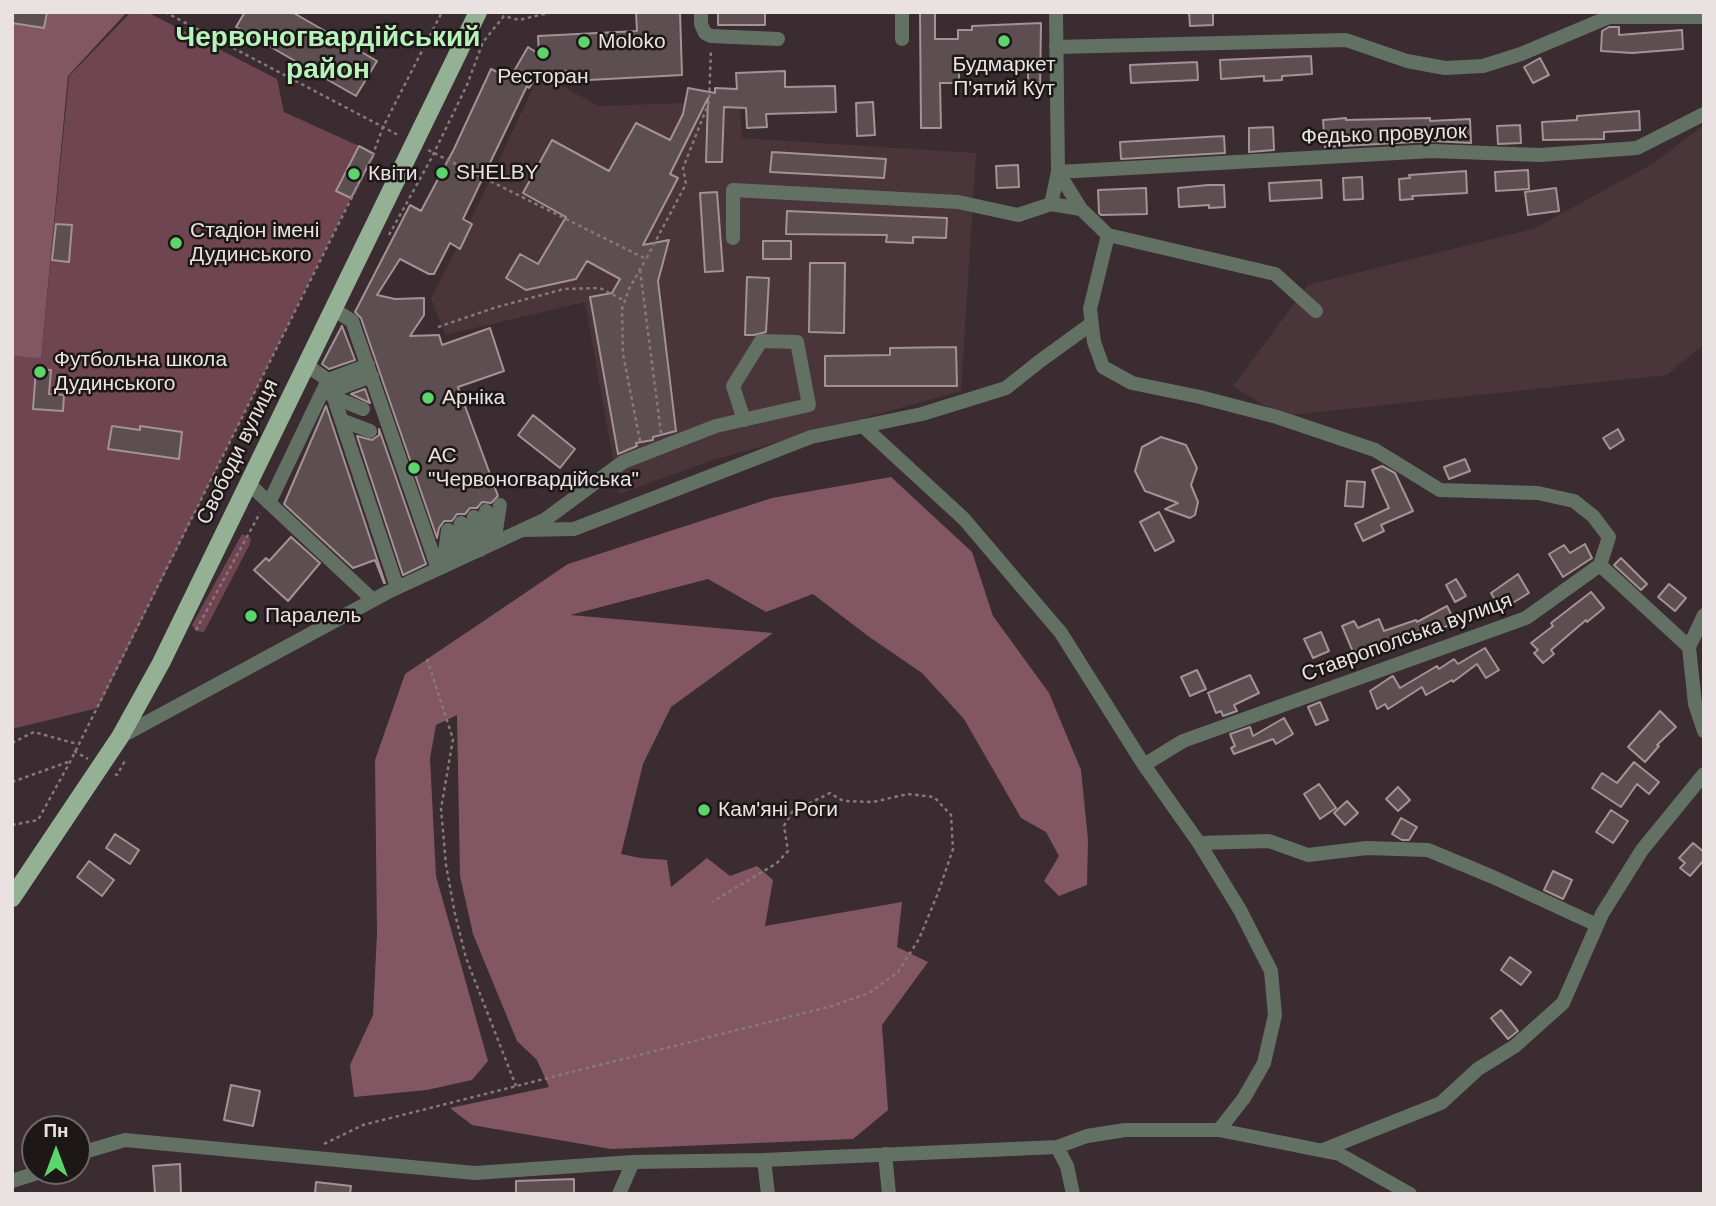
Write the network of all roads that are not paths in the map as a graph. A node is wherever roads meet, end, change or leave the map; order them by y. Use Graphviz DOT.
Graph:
graph roads {
  1 [pos="478,12"];
  2 [pos="701,12"];
  3 [pos="902,12"];
  4 [pos="1056,12"];
  5 [pos="1704,17"];
  6 [pos="902,38"];
  7 [pos="778,39"];
  8 [pos="1056,47"];
  9 [pos="1704,114"];
  10 [pos="1058,172"];
  11 [pos="1051,204"];
  12 [pos="1081,209"];
  13 [pos="1108,235"];
  14 [pos="733,238"];
  15 [pos="333,309"];
  16 [pos="1316,311"];
  17 [pos="1091,324"];
  18 [pos="306,365"];
  19 [pos="370,371"];
  20 [pos="334,399"];
  21 [pos="744,420"];
  22 [pos="863,426"];
  23 [pos="248,483"];
  24 [pos="270,503"];
  25 [pos="500,505"];
  26 [pos="522,530"];
  27 [pos="494,543"];
  28 [pos="457,560"];
  29 [pos="1600,565"];
  30 [pos="397,587"];
  31 [pos="373,600"];
  32 [pos="1704,615"];
  33 [pos="1689,647"];
  34 [pos="1704,732"];
  35 [pos="120,737"];
  36 [pos="1144,765"];
  37 [pos="1704,774"];
  38 [pos="1199,843"];
  39 [pos="12,898"];
  40 [pos="1597,925"];
  41 [pos="1219,1130"];
  42 [pos="1057,1147"];
  43 [pos="91,1149"];
  44 [pos="1323,1150"];
  45 [pos="885,1154"];
  46 [pos="764,1160"];
  47 [pos="633,1162"];
  48 [pos="619,1194"];
  49 [pos="768,1194"];
  50 [pos="889,1194"];
  51 [pos="1073,1194"];
  52 [pos="1410,1194"];
  1 -- 15 [label="main road, Свободи вулиця"];
  2 -- 7 [label="street"];
  3 -- 6 [label="street"];
  4 -- 8 [label="street"];
  5 -- 8 [label="street"];
  8 -- 10 [label="street"];
  9 -- 10 [label="street, Федько провулок"];
  10 -- 11 [label="street"];
  10 -- 12 [label="street"];
  11 -- 12 [label="street"];
  11 -- 14 [label="street"];
  12 -- 13 [label="street"];
  13 -- 16 [label="street"];
  13 -- 17 [label="street"];
  15 -- 18 [label="main road, Свободи вулиця"];
  15 -- 19 [label="street"];
  17 -- 22 [label="street"];
  17 -- 29 [label="street"];
  18 -- 20 [label="street"];
  18 -- 23 [label="main road, Свободи вулиця"];
  19 -- 20 [label="street"];
  19 -- 28 [label="street"];
  20 -- 20 [label="street"];
  20 -- 24 [label="street"];
  20 -- 30 [label="street"];
  21 -- 21 [label="street"];
  21 -- 26 [label="street"];
  22 -- 26 [label="street"];
  22 -- 36 [label="street"];
  23 -- 24 [label="street"];
  23 -- 35 [label="main road, Свободи вулиця"];
  24 -- 31 [label="street"];
  25 -- 27 [label="street"];
  26 -- 27 [label="street"];
  27 -- 28 [label="street"];
  28 -- 28 [label="street"];
  28 -- 30 [label="street"];
  29 -- 33 [label="street"];
  29 -- 36 [label="street, Ставрополська вулиця"];
  30 -- 31 [label="street"];
  31 -- 35 [label="street"];
  32 -- 33 [label="street"];
  33 -- 34 [label="street"];
  35 -- 39 [label="main road, Свободи вулиця"];
  36 -- 38 [label="street"];
  37 -- 40 [label="street"];
  38 -- 40 [label="street"];
  38 -- 41 [label="street"];
  40 -- 44 [label="street"];
  41 -- 42 [label="street"];
  41 -- 44 [label="street"];
  42 -- 45 [label="street"];
  42 -- 51 [label="street"];
  43 -- 47 [label="street"];
  44 -- 52 [label="street"];
  45 -- 46 [label="street"];
  45 -- 50 [label="street"];
  46 -- 47 [label="street"];
  46 -- 49 [label="street"];
  47 -- 48 [label="street"];
}
